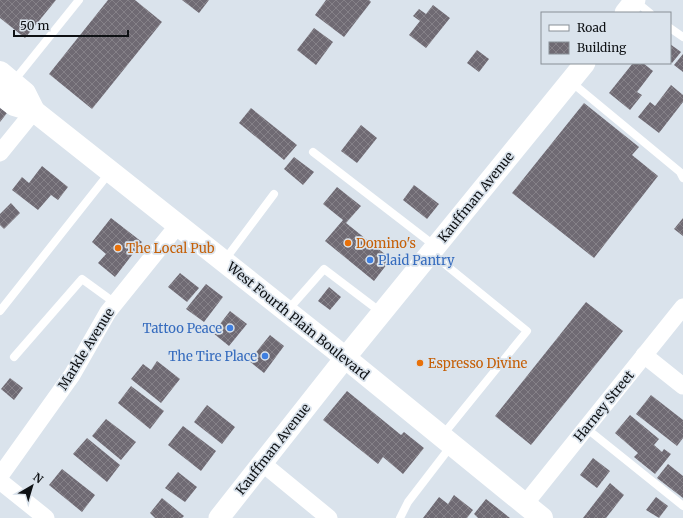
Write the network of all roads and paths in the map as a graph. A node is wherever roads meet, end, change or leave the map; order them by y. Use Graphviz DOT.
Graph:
graph roads {
  1 [pos="79,0"];
  2 [pos="671,29"];
  3 [pos="683,37"];
  4 [pos="584,64"];
  5 [pos="3,80"];
  6 [pos="570,81"];
  7 [pos="34,110"];
  8 [pos="313,152"];
  9 [pos="0,153"];
  10 [pos="110,171"];
  11 [pos="683,178"];
  12 [pos="274,194"];
  13 [pos="178,225"];
  14 [pos="433,250"];
  15 [pos="224,261"];
  16 [pos="115,303"];
  17 [pos="683,307"];
  18 [pos="0,311"];
  19 [pos="287,312"];
  20 [pos="382,313"];
  21 [pos="644,355"];
  22 [pos="14,357"];
  23 [pos="345,358"];
  24 [pos="683,386"];
  25 [pos="586,428"];
  26 [pos="447,441"];
  27 [pos="262,463"];
  28 [pos="0,476"];
  29 [pos="0,481"];
  30 [pos="525,504"];
  31 [pos="683,506"];
  32 [pos="46,518"];
  33 [pos="219,518"];
  34 [pos="329,518"];
  35 [pos="400,518"];
  36 [pos="542,518"];
  1 -- 5 [label="lane"];
  2 -- 3 [label="lane"];
  4 -- 6 [label="street, Kauffman Avenue"];
  5 -- 7 [label="main road, West Fourth Plain Boulevard"];
  6 -- 11 [label="lane"];
  6 -- 14 [label="street, Kauffman Avenue"];
  7 -- 9 [label="street"];
  7 -- 10 [label="main road, West Fourth Plain Boulevard"];
  8 -- 14 [label="lane"];
  10 -- 13 [label="main road, West Fourth Plain Boulevard"];
  10 -- 18 [label="lane"];
  12 -- 15 [label="lane"];
  13 -- 15 [label="main road, West Fourth Plain Boulevard"];
  13 -- 16 [label="street, Markle Avenue"];
  14 -- 20 [label="street, Kauffman Avenue"];
  14 -- 26 [label="lane"];
  15 -- 19 [label="main road, West Fourth Plain Boulevard"];
  16 -- 22 [label="lane"];
  16 -- 28 [label="street, Markle Avenue"];
  17 -- 21 [label="street, Harney Street"];
  19 -- 20 [label="lane"];
  19 -- 23 [label="main road, West Fourth Plain Boulevard"];
  20 -- 23 [label="street, Kauffman Avenue"];
  21 -- 24 [label="street"];
  21 -- 25 [label="street, Harney Street"];
  23 -- 26 [label="main road, West Fourth Plain Boulevard"];
  23 -- 27 [label="street, Kauffman Avenue"];
  25 -- 30 [label="street, Harney Street"];
  25 -- 31 [label="lane"];
  26 -- 30 [label="main road, West Fourth Plain Boulevard"];
  26 -- 35 [label="lane"];
  27 -- 33 [label="street, Kauffman Avenue"];
  27 -- 34 [label="street"];
  29 -- 32 [label="street"];
  30 -- 36 [label="main road, West Fourth Plain Boulevard"];
}
